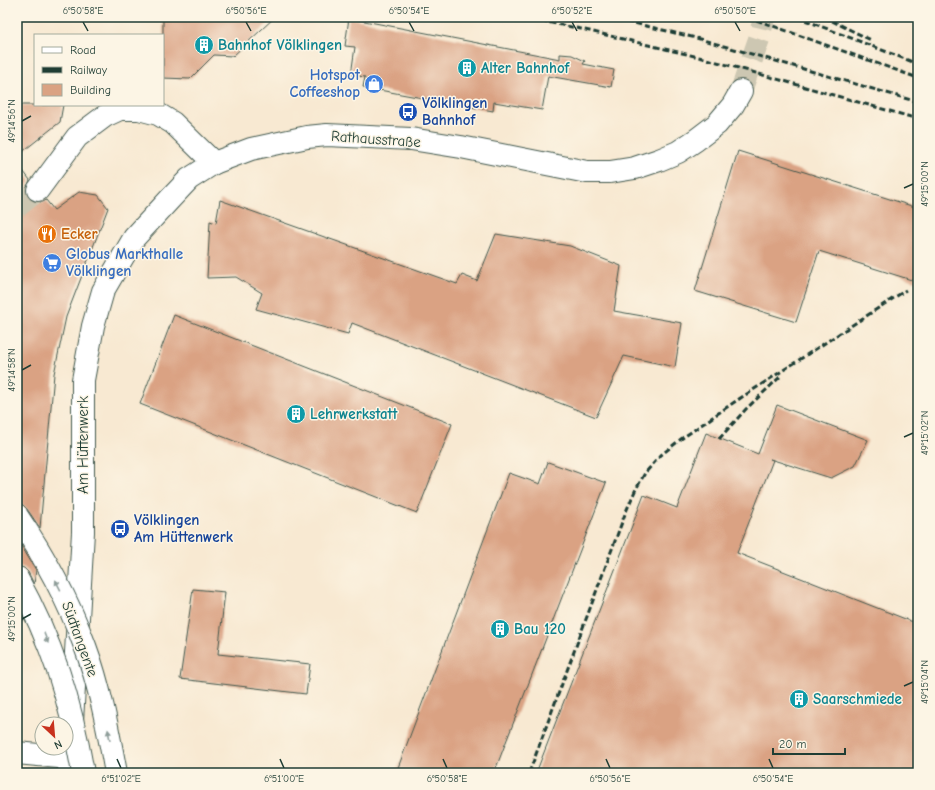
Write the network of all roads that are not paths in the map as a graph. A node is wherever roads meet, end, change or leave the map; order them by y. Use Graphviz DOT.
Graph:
graph roads {
  1 [pos="741,91"];
  2 [pos="214,163"];
  3 [pos="38,190"];
  4 [pos="17,516"];
  5 [pos="17,578"];
  6 [pos="17,753"];
  7 [pos="74,768"];
  8 [pos="116,773"];
  1 -- 2 [label="main road, Rathausstraße"];
  2 -- 3 [label="main road"];
  2 -- 7 [label="main road, Am Hüttenwerk"];
  8 -- 4 [label="main road, Südtangente, one-way, bridge"];
  5 -- 7 [label="main road, Südtangente, one-way, bridge"];
  6 -- 7 [label="main road"];
}
